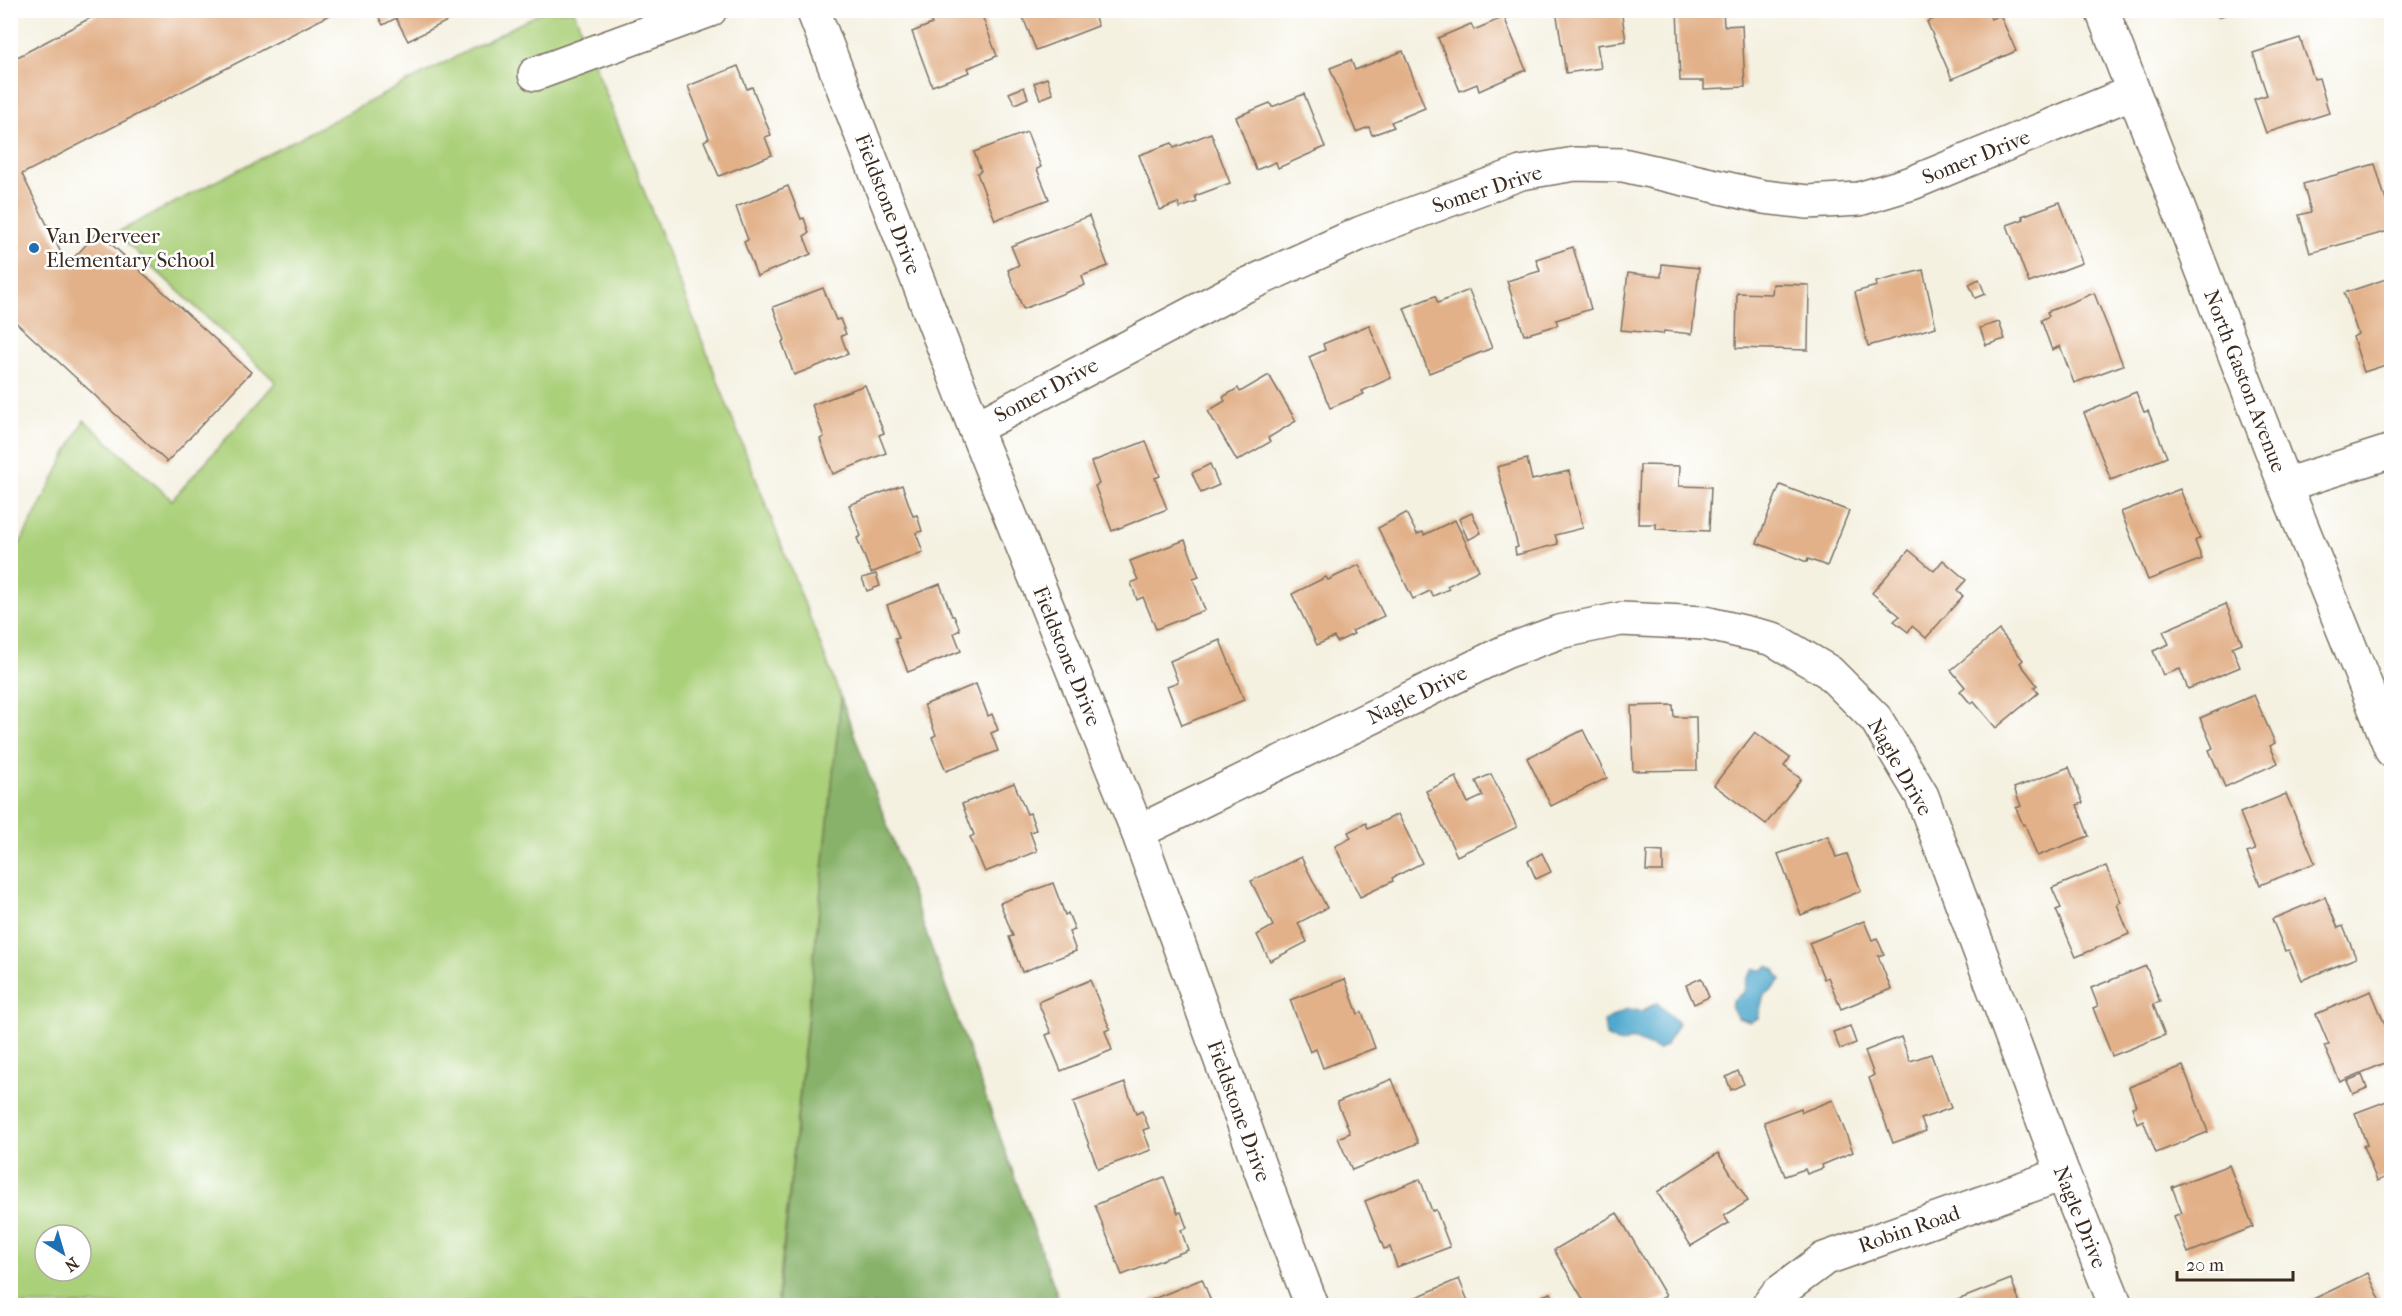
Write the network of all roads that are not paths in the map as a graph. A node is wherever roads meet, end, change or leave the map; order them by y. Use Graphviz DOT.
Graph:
graph roads {
  1 [pos="710,10"];
  2 [pos="813,10"];
  3 [pos="2102,10"];
  4 [pos="534,74"];
  5 [pos="2133,92"];
  6 [pos="975,428"];
  7 [pos="2391,451"];
  8 [pos="2285,485"];
  9 [pos="2391,750"];
  10 [pos="1138,832"];
  11 [pos="2063,1174"];
  12 [pos="1312,1305"];
  13 [pos="1768,1305"];
  14 [pos="2116,1305"];
  1 -- 4 [label="street"];
  2 -- 6 [label="street, Fieldstone Drive"];
  3 -- 5 [label="street, North Gaston Avenue"];
  5 -- 6 [label="street, Somer Drive"];
  5 -- 8 [label="street, North Gaston Avenue"];
  6 -- 10 [label="street, Fieldstone Drive"];
  7 -- 8 [label="street"];
  8 -- 9 [label="street, North Gaston Avenue"];
  10 -- 11 [label="street, Nagle Drive"];
  10 -- 12 [label="street, Fieldstone Drive"];
  11 -- 13 [label="street, Robin Road"];
  11 -- 14 [label="street, Nagle Drive"];
}
